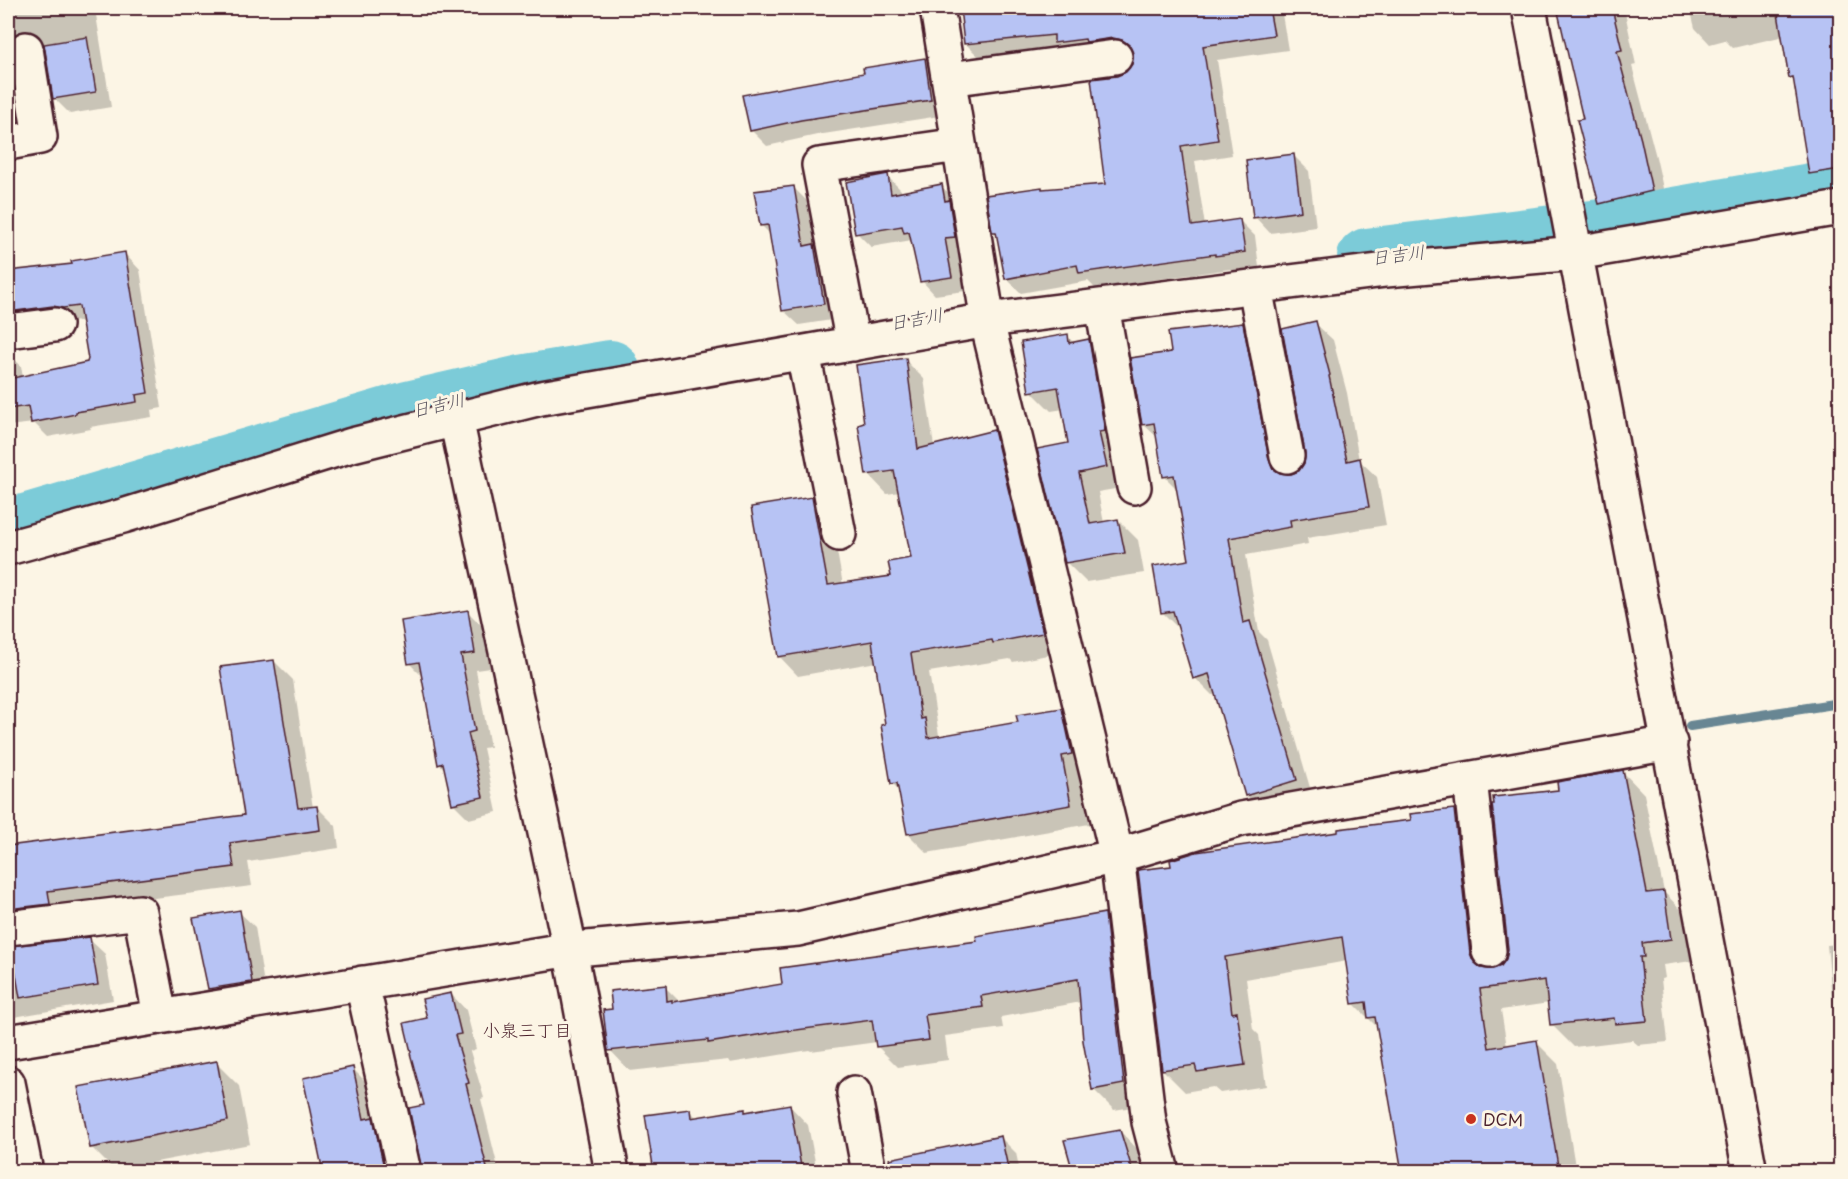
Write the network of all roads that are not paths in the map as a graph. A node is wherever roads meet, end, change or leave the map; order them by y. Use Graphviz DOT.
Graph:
graph roads {
  1 [pos="937,8"];
  2 [pos="1528,8"];
  3 [pos="26,49"];
  4 [pos="1115,57"];
  5 [pos="949,80"];
  6 [pos="8,143"];
  7 [pos="959,145"];
  8 [pos="1840,208"];
  9 [pos="1576,252"];
  10 [pos="1255,287"];
  11 [pos="1102,306"];
  12 [pos="988,320"];
  13 [pos="55,325"];
  14 [pos="8,331"];
  15 [pos="853,344"];
  16 [pos="803,353"];
  17 [pos="456,419"];
  18 [pos="1287,456"];
  19 [pos="1134,487"];
  20 [pos="839,534"];
  21 [pos="8,548"];
  22 [pos="1670,743"];
  23 [pos="1470,779"];
  24 [pos="1117,856"];
  25 [pos="8,928"];
  26 [pos="570,949"];
  27 [pos="1489,951"];
  28 [pos="362,983"];
  29 [pos="160,1016"];
  30 [pos="8,1042"];
  31 [pos="8,1083"];
  32 [pos="854,1093"];
  33 [pos="26,1172"];
  34 [pos="404,1172"];
  35 [pos="612,1172"];
  36 [pos="869,1172"];
  37 [pos="1162,1172"];
  38 [pos="1750,1172"];
  1 -- 5 [label="street"];
  2 -- 9 [label="street"];
  3 -- 6 [label="street"];
  4 -- 5 [label="street"];
  5 -- 7 [label="street"];
  7 -- 12 [label="street"];
  7 -- 15 [label="street"];
  8 -- 9 [label="street"];
  9 -- 10 [label="street"];
  9 -- 22 [label="street"];
  10 -- 11 [label="street"];
  10 -- 18 [label="street"];
  11 -- 12 [label="street"];
  11 -- 19 [label="street"];
  12 -- 15 [label="street"];
  12 -- 24 [label="street"];
  13 -- 14 [label="street"];
  15 -- 16 [label="street"];
  16 -- 17 [label="street"];
  16 -- 20 [label="street"];
  17 -- 21 [label="street"];
  17 -- 26 [label="street"];
  22 -- 23 [label="street"];
  22 -- 38 [label="street"];
  23 -- 24 [label="street"];
  23 -- 27 [label="street"];
  24 -- 26 [label="street"];
  24 -- 37 [label="street"];
  25 -- 29 [label="street"];
  26 -- 28 [label="street"];
  26 -- 35 [label="street"];
  28 -- 29 [label="street"];
  28 -- 34 [label="street"];
  29 -- 30 [label="street"];
  31 -- 33 [label="street"];
  32 -- 36 [label="street"];
}
